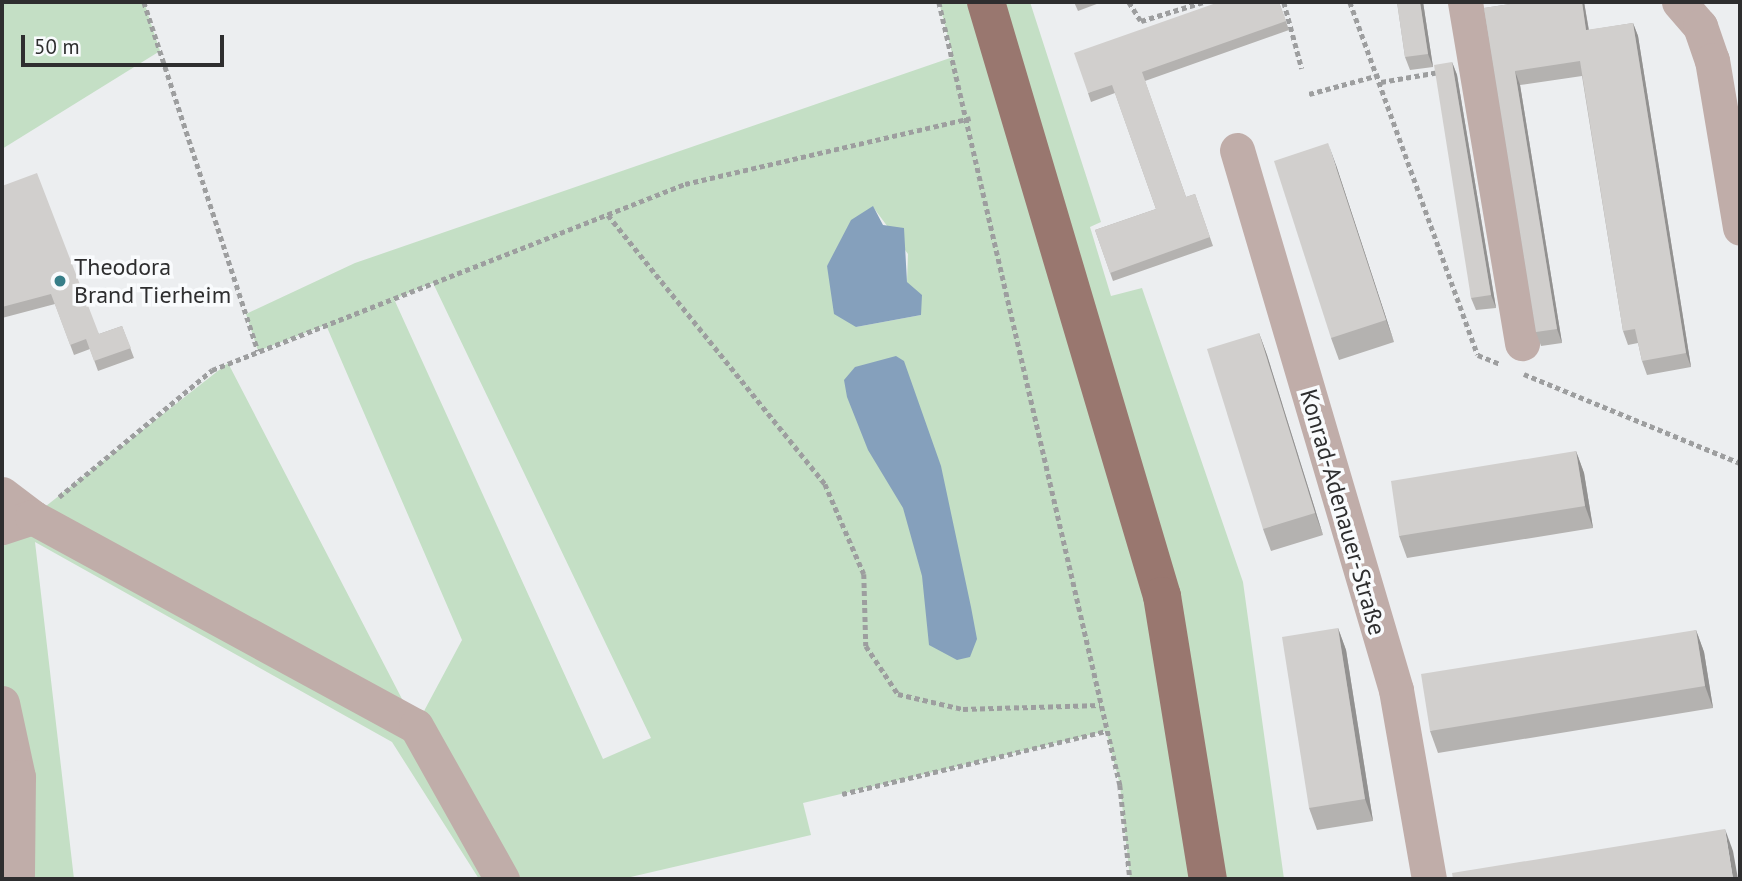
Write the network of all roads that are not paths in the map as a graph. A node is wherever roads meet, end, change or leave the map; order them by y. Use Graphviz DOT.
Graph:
graph roads {
  1 [pos="986,2"];
  2 [pos="1441,2"];
  3 [pos="1454,2"];
  4 [pos="1465,2"];
  5 [pos="1679,2"];
  6 [pos="1237,150"];
  7 [pos="1740,228"];
  8 [pos="1522,343"];
  9 [pos="2,494"];
  10 [pos="17,522"];
  11 [pos="2,703"];
  12 [pos="17,879"];
  13 [pos="502,879"];
  14 [pos="1208,879"];
  15 [pos="1429,879"];
  1 -- 14 [label="main road"];
  2 -- 3 [label="street"];
  4 -- 8 [label="street"];
  5 -- 7 [label="street"];
  6 -- 15 [label="street, Konrad-Adenauer-Straße"];
  9 -- 10 [label="street"];
  10 -- 13 [label="street"];
  11 -- 12 [label="street"];
}
